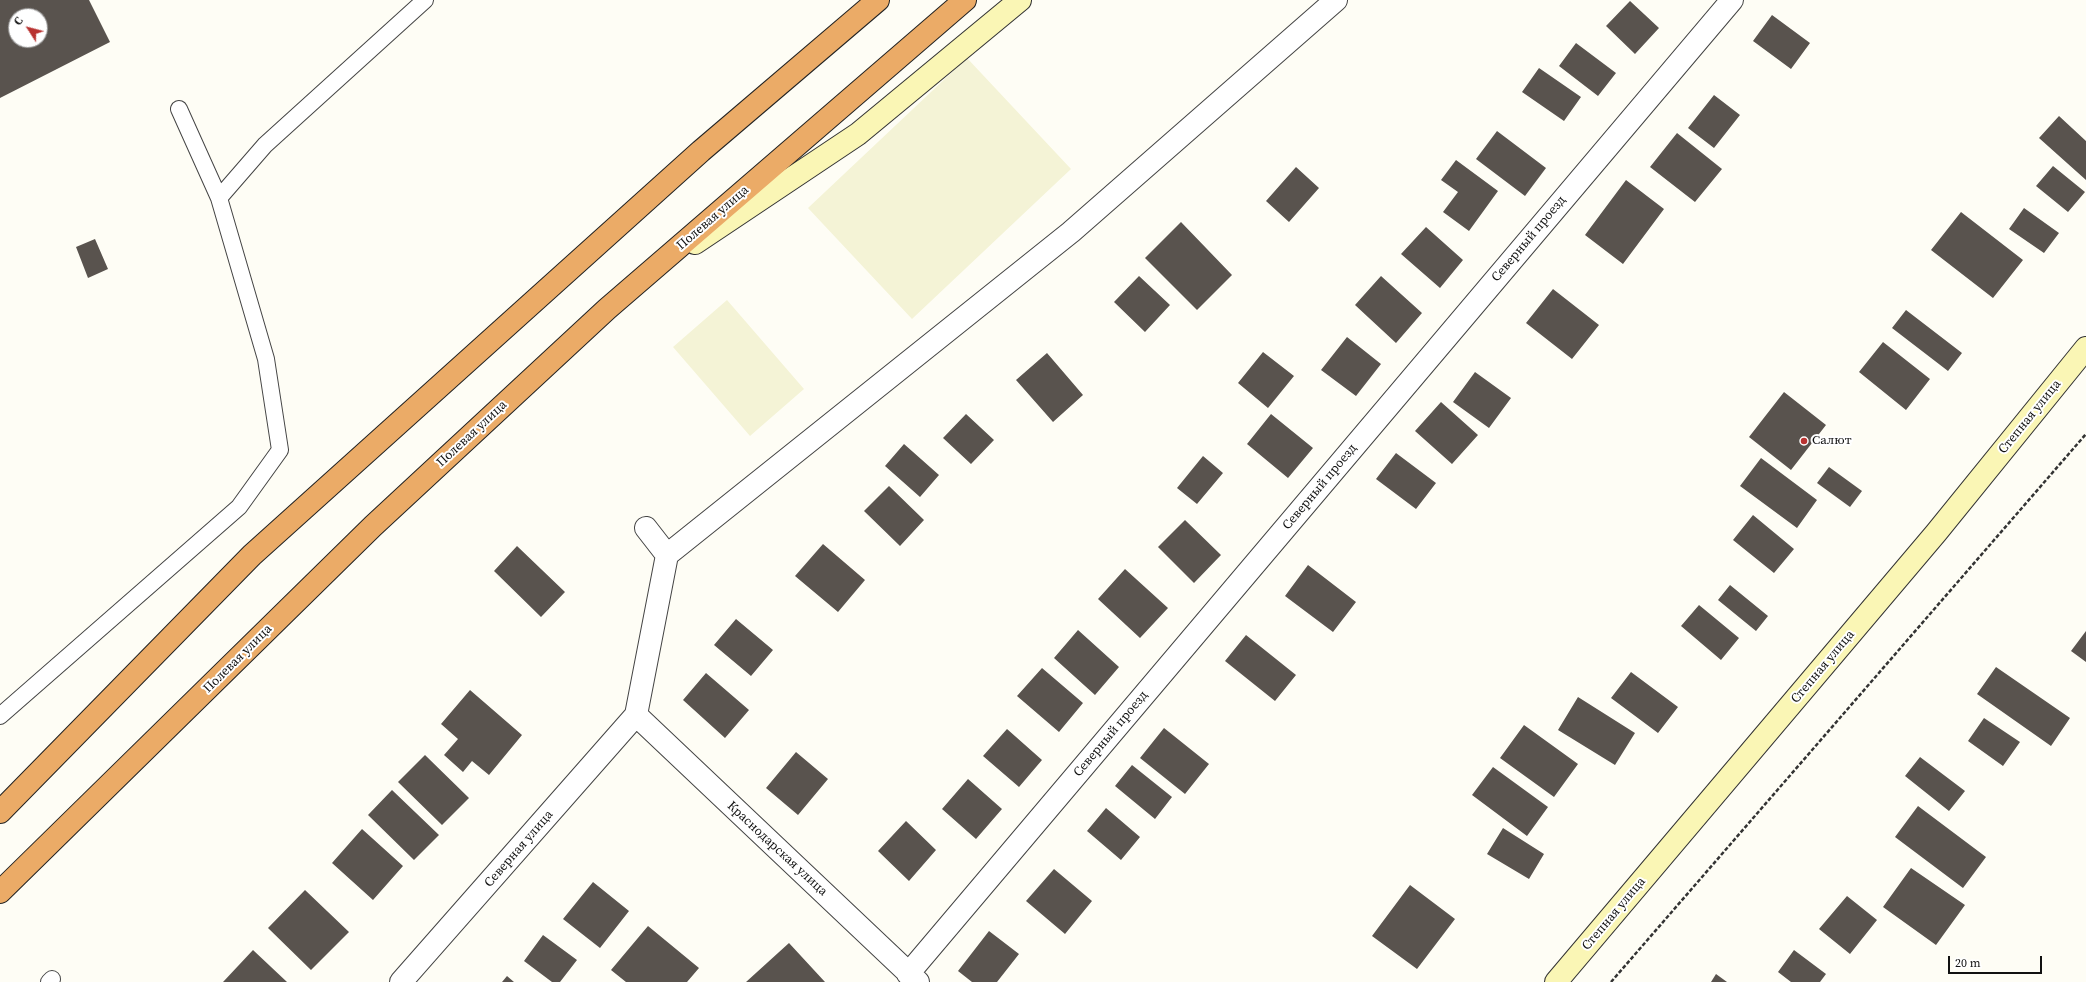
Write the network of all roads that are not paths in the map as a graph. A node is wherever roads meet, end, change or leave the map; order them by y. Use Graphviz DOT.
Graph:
graph roads {
  1 [pos="425,0"];
  2 [pos="878,0"];
  3 [pos="965,0"];
  4 [pos="1020,0"];
  5 [pos="1336,0"];
  6 [pos="1732,0"];
  7 [pos="179,109"];
  8 [pos="219,198"];
  9 [pos="646,276"];
  10 [pos="2086,348"];
  11 [pos="646,528"];
  12 [pos="667,555"];
  13 [pos="636,715"];
  14 [pos="0,716"];
  15 [pos="0,812"];
  16 [pos="0,892"];
  17 [pos="913,978"];
  18 [pos="401,982"];
  19 [pos="1556,982"];
  1 -- 8 [label="lane"];
  2 -- 15 [label="highway"];
  3 -- 9 [label="highway, Полевая улица"];
  4 -- 9 [label="main road"];
  5 -- 12 [label="street"];
  6 -- 17 [label="street, Северный проезд"];
  7 -- 8 [label="lane"];
  8 -- 14 [label="lane"];
  9 -- 16 [label="highway, Полевая улица"];
  10 -- 19 [label="main road, Степная улица"];
  11 -- 12 [label="street"];
  12 -- 13 [label="street"];
  13 -- 17 [label="street, Краснодарская улица"];
  13 -- 18 [label="street, Северная улица"];
}
